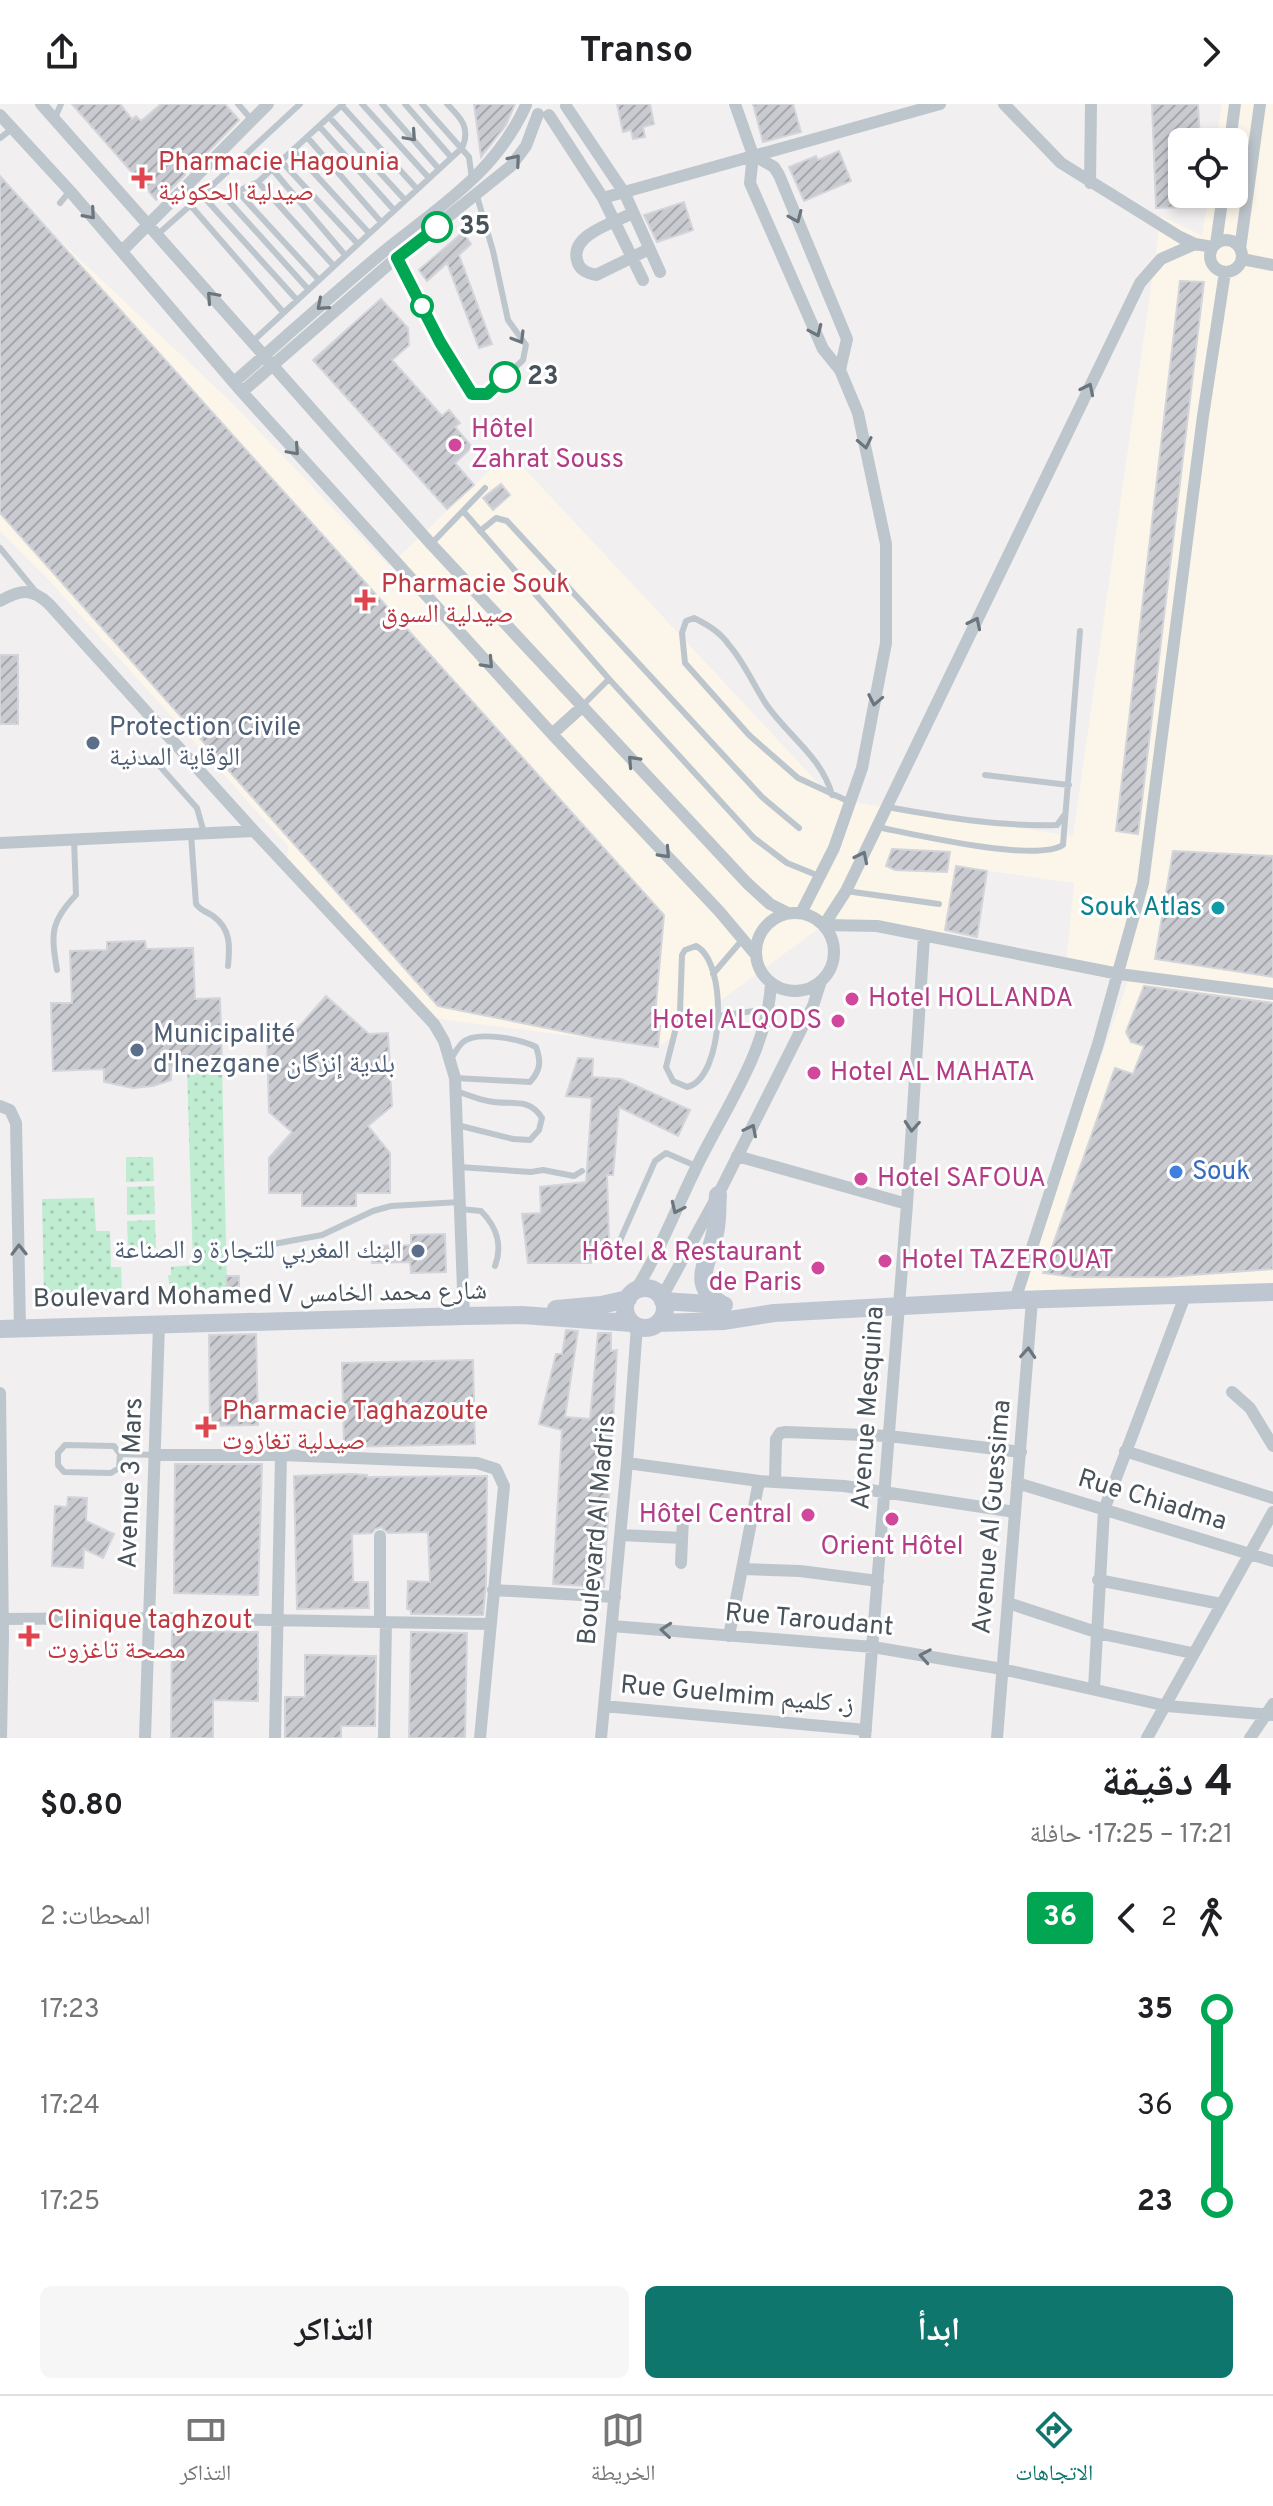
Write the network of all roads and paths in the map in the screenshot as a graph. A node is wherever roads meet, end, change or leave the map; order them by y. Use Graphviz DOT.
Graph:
graph roads {
  1 [pos="41,104"];
  2 [pos="61,104"];
  3 [pos="238,104"];
  4 [pos="268,104"];
  5 [pos="300,104"];
  6 [pos="362,104"];
  7 [pos="382,104"];
  8 [pos="405,104"];
  9 [pos="422,104"];
  10 [pos="447,104"];
  11 [pos="735,104"];
  12 [pos="940,104"];
  13 [pos="1004,104"];
  14 [pos="1091,104"];
  15 [pos="1235,104"];
  16 [pos="1260,104"];
  17 [pos="342,105"];
  18 [pos="526,105"];
  19 [pos="567,105"];
  20 [pos="924,106"];
  21 [pos="0,115"];
  22 [pos="544,115"];
  23 [pos="329,117"];
  24 [pos="251,119"];
  25 [pos="54,120"];
  26 [pos="319,126"];
  27 [pos="14,128"];
  28 [pos="1232,128"];
  29 [pos="307,137"];
  30 [pos="0,138"];
  31 [pos="462,148"];
  32 [pos="293,150"];
  33 [pos="753,155"];
  34 [pos="451,157"];
  35 [pos="281,161"];
  36 [pos="272,169"];
  37 [pos="439,169"];
  38 [pos="429,178"];
  39 [pos="472,180"];
  40 [pos="258,182"];
  41 [pos="1090,183"];
  42 [pos="417,189"];
  43 [pos="70,191"];
  44 [pos="239,193"];
  45 [pos="477,194"];
  46 [pos="625,194"];
  47 [pos="202,195"];
  48 [pos="225,197"];
  49 [pos="603,198"];
  50 [pos="405,200"];
  51 [pos="60,203"];
  52 [pos="191,206"];
  53 [pos="1221,208"];
  54 [pos="394,210"];
  55 [pos="633,213"];
  56 [pos="381,222"];
  57 [pos="614,223"];
  58 [pos="153,230"];
  59 [pos="369,233"];
  60 [pos="357,243"];
  61 [pos="1195,244"];
  62 [pos="1214,246"];
  63 [pos="649,249"];
  64 [pos="122,251"];
  65 [pos="1241,254"];
  66 [pos="345,255"];
  67 [pos="388,259"];
  68 [pos="632,259"];
  69 [pos="333,265"];
  70 [pos="1273,265"];
  71 [pos="660,272"];
  72 [pos="1225,272"];
  73 [pos="318,279"];
  74 [pos="643,280"];
  75 [pos="308,289"];
  76 [pos="297,300"];
  77 [pos="283,312"];
  78 [pos="252,342"];
  79 [pos="268,360"];
  80 [pos="840,370"];
  81 [pos="238,387"];
  82 [pos="485,488"];
  83 [pos="464,512"];
  84 [pos="480,531"];
  85 [pos="431,544"];
  86 [pos="0,548"];
  87 [pos="38,593"];
  88 [pos="0,601"];
  89 [pos="1080,631"];
  90 [pos="609,679"];
  91 [pos="582,707"];
  92 [pos="552,734"];
  93 [pos="139,759"];
  94 [pos="985,775"];
  95 [pos="1069,785"];
  96 [pos="832,795"];
  97 [pos="850,802"];
  98 [pos="887,807"];
  99 [pos="1067,812"];
  100 [pos="877,827"];
  101 [pos="799,828"];
  102 [pos="254,831"];
  103 [pos="197,834"];
  104 [pos="74,839"];
  105 [pos="0,843"];
  106 [pos="821,877"];
  107 [pos="846,891"];
  108 [pos="939,904"];
  109 [pos="794,913"];
  110 [pos="824,925"];
  111 [pos="924,937"];
  112 [pos="743,939"];
  113 [pos="756,955"];
  114 [pos="228,966"];
  115 [pos="57,970"];
  116 [pos="713,974"];
  117 [pos="1119,974"];
  118 [pos="821,981"];
  119 [pos="771,983"];
  120 [pos="1273,994"];
  121 [pos="770,1008"];
  122 [pos="719,1016"];
  123 [pos="451,1059"];
  124 [pos="455,1084"];
  125 [pos="0,1106"];
  126 [pos="457,1125"];
  127 [pos="737,1156"];
  128 [pos="696,1166"];
  129 [pos="459,1167"];
  130 [pos="582,1171"];
  131 [pos="718,1195"];
  132 [pos="907,1204"];
  133 [pos="460,1206"];
  134 [pos="263,1246"];
  135 [pos="614,1254"];
  136 [pos="495,1266"];
  137 [pos="1273,1292"];
  138 [pos="631,1295"];
  139 [pos="1185,1296"];
  140 [pos="662,1299"];
  141 [pos="1024,1300"];
  142 [pos="723,1305"];
  143 [pos="899,1307"];
  144 [pos="774,1313"];
  145 [pos="522,1315"];
  146 [pos="464,1316"];
  147 [pos="658,1323"];
  148 [pos="159,1325"];
  149 [pos="635,1325"];
  150 [pos="20,1328"];
  151 [pos="0,1329"];
  152 [pos="1232,1392"];
  153 [pos="0,1393"];
  154 [pos="889,1436"];
  155 [pos="1273,1446"];
  156 [pos="1125,1451"];
  157 [pos="1021,1452"];
  158 [pos="120,1454"];
  159 [pos="155,1455"];
  160 [pos="281,1455"];
  161 [pos="627,1463"];
  162 [pos="759,1481"];
  163 [pos="775,1481"];
  164 [pos="1017,1483"];
  165 [pos="885,1492"];
  166 [pos="1273,1498"];
  167 [pos="1104,1510"];
  168 [pos="1015,1512"];
  169 [pos="1273,1512"];
  170 [pos="683,1518"];
  171 [pos="621,1535"];
  172 [pos="380,1536"];
  173 [pos="682,1538"];
  174 [pos="1248,1554"];
  175 [pos="1273,1561"];
  176 [pos="681,1563"];
  177 [pos="743,1569"];
  178 [pos="1098,1580"];
  179 [pos="878,1581"];
  180 [pos="493,1590"];
  181 [pos="615,1597"];
  182 [pos="1008,1603"];
  183 [pos="1221,1604"];
  184 [pos="149,1618"];
  185 [pos="1,1619"];
  186 [pos="277,1620"];
  187 [pos="383,1622"];
  188 [pos="490,1624"];
  189 [pos="612,1626"];
  190 [pos="1098,1633"];
  191 [pos="729,1636"];
  192 [pos="873,1647"];
  193 [pos="1192,1653"];
  194 [pos="1002,1669"];
  195 [pos="1094,1688"];
  196 [pos="604,1706"];
  197 [pos="1167,1706"];
  198 [pos="1271,1711"];
  199 [pos="866,1734"];
  200 [pos="1001,1737"];
  201 [pos="1,1738"];
  202 [pos="145,1738"];
  203 [pos="275,1738"];
  204 [pos="384,1738"];
  205 [pos="480,1738"];
  206 [pos="601,1738"];
  207 [pos="1147,1738"];
  208 [pos="1250,1738"];
  1 -- 25 [label="street"];
  2 -- 25 [label="lane"];
  3 -- 24 [label="lane"];
  4 -- 24 [label="street"];
  5 -- 47 [label="lane"];
  6 -- 38 [label="lane"];
  7 -- 37 [label="lane, one-way"];
  8 -- 34 [label="lane"];
  9 -- 31 [label="lane"];
  10 -- 31 [label="lane"];
  11 -- 33 [label="street"];
  12 -- 20 [label="street"];
  13 -- 41 [label="street"];
  14 -- 41 [label="street"];
  15 -- 28 [label="street"];
  16 -- 65 [label="street"];
  17 -- 23 [label="lane"];
  17 -- 42 [label="lane"];
  18 -- 22 [label="street"];
  18 -- 39 [label="street"];
  19 -- 22 [label="street"];
  19 -- 46 [label="street"];
  20 -- 33 [label="street"];
  21 -- 27 [label="street"];
  45 -- 22 [label="street, one-way"];
  22 -- 49 [label="street"];
  23 -- 26 [label="lane"];
  23 -- 50 [label="lane"];
  24 -- 58 [label="street"];
  25 -- 58 [label="street"];
  26 -- 29 [label="lane"];
  26 -- 54 [label="lane"];
  27 -- 30 [label="lane"];
  27 -- 43 [label="street"];
  29 -- 32 [label="lane"];
  29 -- 56 [label="lane"];
  31 -- 34 [label="lane"];
  31 -- 39 [label="lane"];
  32 -- 35 [label="lane"];
  32 -- 59 [label="lane"];
  33 -- 46 [label="street"];
  33 -- 80 [label="street, one-way"];
  33 -- 80 [label="street, one-way"];
  34 -- 37 [label="lane"];
  35 -- 36 [label="lane"];
  35 -- 60 [label="lane"];
  36 -- 40 [label="lane"];
  36 -- 66 [label="lane"];
  37 -- 38 [label="lane"];
  38 -- 42 [label="lane"];
  39 -- 45 [label="lane"];
  39 -- 67 [label="street"];
  40 -- 44 [label="lane"];
  40 -- 69 [label="lane"];
  41 -- 61 [label="street"];
  42 -- 50 [label="lane"];
  43 -- 51 [label="lane"];
  43 -- 64 [label="street, one-way"];
  44 -- 48 [label="lane"];
  44 -- 73 [label="lane"];
  45 -- 67 [label="street"];
  45 -- 67 [label="lane, one-way"];
  46 -- 49 [label="street"];
  46 -- 55 [label="street"];
  47 -- 48 [label="lane"];
  47 -- 52 [label="lane"];
  47 -- 76 [label="lane"];
  48 -- 75 [label="lane"];
  49 -- 57 [label="street"];
  50 -- 54 [label="lane"];
  52 -- 58 [label="lane"];
  52 -- 77 [label="lane"];
  53 -- 62 [label="street"];
  54 -- 56 [label="lane"];
  55 -- 57 [label="street"];
  55 -- 63 [label="street"];
  56 -- 59 [label="lane"];
  57 -- 68 [label="street"];
  57 -- 68 [label="street"];
  58 -- 64 [label="street"];
  78 -- 58 [label="street, one-way"];
  59 -- 60 [label="lane"];
  60 -- 66 [label="lane"];
  61 -- 62 [label="street"];
  98 -- 61 [label="street, one-way"];
  62 -- 65 [label="street"];
  62 -- 72 [label="street"];
  63 -- 68 [label="street"];
  63 -- 71 [label="street"];
  64 -- 81 [label="street"];
  65 -- 70 [label="street"];
  65 -- 72 [label="street"];
  66 -- 69 [label="lane"];
  67 -- 79 [label="street"];
  68 -- 74 [label="street"];
  69 -- 73 [label="lane"];
  72 -- 117 [label="street, Avenue Al Guessima"];
  73 -- 75 [label="lane"];
  75 -- 76 [label="lane"];
  76 -- 77 [label="lane"];
  77 -- 78 [label="lane"];
  78 -- 79 [label="street"];
  79 -- 81 [label="street"];
  79 -- 85 [label="street"];
  80 -- 97 [label="street, one-way"];
  81 -- 92 [label="street, one-way"];
  82 -- 83 [label="lane"];
  83 -- 84 [label="lane"];
  83 -- 85 [label="lane"];
  84 -- 90 [label="lane"];
  84 -- 101 [label="lane"];
  85 -- 91 [label="street"];
  86 -- 87 [label="lane"];
  87 -- 88 [label="street"];
  87 -- 102 [label="street"];
  89 -- 95 [label="lane"];
  90 -- 91 [label="lane"];
  90 -- 106 [label="lane"];
  91 -- 92 [label="street"];
  109 -- 91 [label="street, one-way"];
  92 -- 112 [label="street, one-way"];
  93 -- 103 [label="lane"];
  94 -- 95 [label="lane"];
  95 -- 99 [label="lane"];
  96 -- 96 [label="lane"];
  96 -- 97 [label="lane"];
  97 -- 106 [label="street"];
  98 -- 99 [label="lane"];
  98 -- 100 [label="street"];
  99 -- 100 [label="lane"];
  107 -- 100 [label="street, one-way"];
  102 -- 103 [label="street"];
  102 -- 123 [label="street"];
  103 -- 104 [label="street"];
  103 -- 114 [label="lane"];
  104 -- 105 [label="street"];
  104 -- 115 [label="lane"];
  106 -- 109 [label="street"];
  107 -- 108 [label="lane"];
  107 -- 110 [label="street"];
  109 -- 110 [label="street"];
  109 -- 113 [label="street"];
  110 -- 111 [label="street"];
  110 -- 118 [label="street"];
  111 -- 117 [label="street"];
  111 -- 132 [label="street, Avenue Mesquina, one-way"];
  112 -- 113 [label="street"];
  112 -- 116 [label="lane"];
  113 -- 119 [label="street"];
  116 -- 122 [label="lane"];
  116 -- 122 [label="lane"];
  117 -- 120 [label="street"];
  117 -- 141 [label="street, Avenue Al Guessima"];
  118 -- 119 [label="street"];
  127 -- 118 [label="street, one-way"];
  119 -- 121 [label="street"];
  121 -- 122 [label="lane"];
  121 -- 128 [label="street"];
  123 -- 124 [label="street"];
  123 -- 124 [label="lane"];
  124 -- 126 [label="street"];
  124 -- 126 [label="lane"];
  150 -- 125 [label="street, one-way"];
  126 -- 129 [label="street"];
  127 -- 131 [label="street"];
  127 -- 132 [label="street"];
  128 -- 135 [label="lane"];
  128 -- 138 [label="street, one-way"];
  129 -- 130 [label="lane"];
  129 -- 133 [label="street"];
  131 -- 140 [label="street"];
  131 -- 142 [label="street"];
  132 -- 143 [label="street, Avenue Mesquina"];
  133 -- 134 [label="lane"];
  133 -- 136 [label="lane"];
  133 -- 146 [label="street"];
  137 -- 139 [label="street"];
  138 -- 140 [label="street"];
  138 -- 145 [label="street, Boulevard Mohamed V شارع محمد الخامس"];
  138 -- 149 [label="street"];
  139 -- 141 [label="street"];
  139 -- 156 [label="street"];
  140 -- 142 [label="street"];
  140 -- 147 [label="street"];
  141 -- 143 [label="street"];
  157 -- 141 [label="street, Avenue Al Guessima, one-way"];
  142 -- 144 [label="street"];
  143 -- 144 [label="street"];
  143 -- 154 [label="street, Avenue Mesquina"];
  144 -- 147 [label="street"];
  145 -- 146 [label="street, Boulevard Mohamed V شارع محمد الخامس"];
  145 -- 149 [label="street, Boulevard Mohamed V شارع محمد الخامس"];
  146 -- 148 [label="street, Boulevard Mohamed V شارع محمد الخامس"];
  147 -- 149 [label="street"];
  148 -- 150 [label="street, Boulevard Mohamed V شارع محمد الخامس"];
  148 -- 159 [label="street, Avenue 3 Mars"];
  149 -- 161 [label="street, Boulevard Al Madris"];
  150 -- 151 [label="street, Boulevard Mohamed V شارع محمد الخامس"];
  152 -- 155 [label="street"];
  153 -- 185 [label="street"];
  154 -- 157 [label="street"];
  154 -- 163 [label="street"];
  154 -- 165 [label="street, Avenue Mesquina"];
  156 -- 166 [label="street"];
  156 -- 167 [label="street"];
  157 -- 164 [label="street, Avenue Al Guessima"];
  158 -- 158 [label="lane"];
  158 -- 159 [label="lane"];
  159 -- 160 [label="street"];
  159 -- 184 [label="street, Avenue 3 Mars"];
  160 -- 180 [label="street"];
  160 -- 186 [label="street"];
  161 -- 162 [label="street"];
  161 -- 171 [label="street, Boulevard Al Madris"];
  162 -- 163 [label="street"];
  162 -- 177 [label="street"];
  163 -- 165 [label="street"];
  164 -- 167 [label="street, Rue Chiadma"];
  164 -- 168 [label="street, Avenue Al Guessima"];
  165 -- 168 [label="street"];
  165 -- 179 [label="street, Avenue Mesquina"];
  167 -- 174 [label="street, Rue Chiadma"];
  167 -- 178 [label="street"];
  168 -- 182 [label="street, Avenue Al Guessima"];
  169 -- 174 [label="street"];
  170 -- 173 [label="street"];
  171 -- 173 [label="street"];
  171 -- 181 [label="street, Boulevard Al Madris"];
  172 -- 187 [label="street"];
  173 -- 176 [label="street"];
  174 -- 175 [label="street, Rue Chiadma"];
  174 -- 183 [label="street"];
  177 -- 179 [label="street"];
  177 -- 191 [label="street"];
  178 -- 183 [label="street"];
  178 -- 190 [label="street"];
  179 -- 192 [label="street, Avenue Mesquina"];
  180 -- 181 [label="street"];
  180 -- 188 [label="street"];
  181 -- 189 [label="street, Boulevard Al Madris"];
  182 -- 190 [label="street"];
  182 -- 194 [label="street, Avenue Al Guessima"];
  183 -- 193 [label="street"];
  184 -- 185 [label="street"];
  184 -- 186 [label="street"];
  184 -- 202 [label="street, Avenue 3 Mars"];
  185 -- 201 [label="street"];
  186 -- 187 [label="street"];
  186 -- 203 [label="street"];
  187 -- 188 [label="street"];
  187 -- 204 [label="street"];
  188 -- 205 [label="street"];
  191 -- 189 [label="street, Rue Taroudant, one-way"];
  189 -- 196 [label="street, Boulevard Al Madris"];
  190 -- 193 [label="street"];
  190 -- 195 [label="street"];
  191 -- 192 [label="street, Rue Taroudant"];
  194 -- 192 [label="street, Rue Taroudant, one-way"];
  192 -- 199 [label="street, Avenue Mesquina"];
  193 -- 197 [label="street"];
  194 -- 195 [label="street, Rue Taroudant"];
  194 -- 200 [label="street, Avenue Al Guessima"];
  195 -- 197 [label="street, Rue Taroudant"];
  196 -- 199 [label="street, Rue Guelmim ز. كلميم"];
  196 -- 206 [label="street, Boulevard Al Madris"];
  197 -- 198 [label="street, Rue Taroudant"];
  197 -- 207 [label="street"];
  198 -- 208 [label="street"];
}
